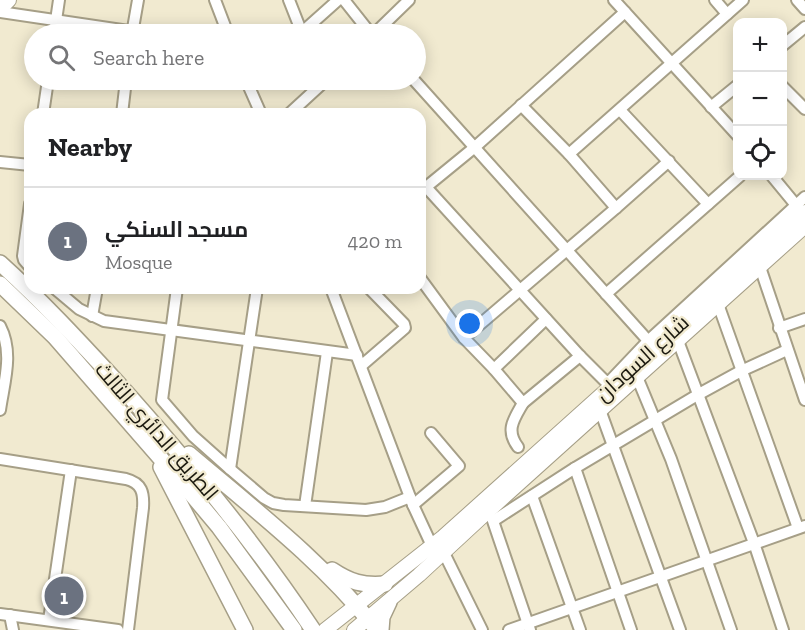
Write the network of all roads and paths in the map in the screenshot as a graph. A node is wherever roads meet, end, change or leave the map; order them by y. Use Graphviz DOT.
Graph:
graph roads {
  1 [pos="9,0"];
  2 [pos="59,0"];
  3 [pos="138,0"];
  4 [pos="215,0"];
  5 [pos="289,0"];
  6 [pos="338,0"];
  7 [pos="344,0"];
  8 [pos="410,0"];
  9 [pos="614,0"];
  10 [pos="715,0"];
  11 [pos="742,0"];
  12 [pos="797,0"];
  13 [pos="805,9"];
  14 [pos="0,11"];
  15 [pos="625,12"];
  16 [pos="727,14"];
  17 [pos="56,21"];
  18 [pos="56,24"];
  19 [pos="75,24"];
  20 [pos="134,24"];
  21 [pos="224,24"];
  22 [pos="297,24"];
  23 [pos="312,24"];
  24 [pos="364,24"];
  25 [pos="384,24"];
  26 [pos="805,27"];
  27 [pos="787,43"];
  28 [pos="672,63"];
  29 [pos="733,89"];
  30 [pos="47,90"];
  31 [pos="125,90"];
  32 [pos="250,90"];
  33 [pos="315,90"];
  34 [pos="423,90"];
  35 [pos="787,90"];
  36 [pos="521,105"];
  37 [pos="711,107"];
  38 [pos="44,108"];
  39 [pos="123,108"];
  40 [pos="258,108"];
  41 [pos="296,108"];
  42 [pos="805,109"];
  43 [pos="620,110"];
  44 [pos="733,131"];
  45 [pos="475,147"];
  46 [pos="569,154"];
  47 [pos="669,161"];
  48 [pos="0,162"];
  49 [pos="24,164"];
  50 [pos="735,180"];
  51 [pos="775,180"];
  52 [pos="426,188"];
  53 [pos="426,193"];
  54 [pos="805,197"];
  55 [pos="708,204"];
  56 [pos="616,208"];
  57 [pos="803,220"];
  58 [pos="568,250"];
  59 [pos="0,263"];
  60 [pos="760,267"];
  61 [pos="0,284"];
  62 [pos="24,286"];
  63 [pos="426,286"];
  64 [pos="519,290"];
  65 [pos="33,294"];
  66 [pos="61,294"];
  67 [pos="96,294"];
  68 [pos="176,294"];
  69 [pos="257,294"];
  70 [pos="334,294"];
  71 [pos="375,294"];
  72 [pos="606,294"];
  73 [pos="718,304"];
  74 [pos="92,316"];
  75 [pos="546,319"];
  76 [pos="805,319"];
  77 [pos="0,326"];
  78 [pos="779,328"];
  79 [pos="170,331"];
  80 [pos="464,338"];
  81 [pos="678,340"];
  82 [pos="250,342"];
  83 [pos="651,344"];
  84 [pos="787,350"];
  85 [pos="327,352"];
  86 [pos="357,355"];
  87 [pos="580,356"];
  88 [pos="361,366"];
  89 [pos="494,369"];
  90 [pos="741,371"];
  91 [pos="636,377"];
  92 [pos="699,394"];
  93 [pos="805,400"];
  94 [pos="524,403"];
  95 [pos="0,410"];
  96 [pos="600,410"];
  97 [pos="656,421"];
  98 [pos="431,433"];
  99 [pos="167,438"];
  100 [pos="614,446"];
  101 [pos="518,447"];
  102 [pos="151,448"];
  103 [pos="0,459"];
  104 [pos="534,461"];
  105 [pos="575,468"];
  106 [pos="230,469"];
  107 [pos="71,470"];
  108 [pos="532,496"];
  109 [pos="412,501"];
  110 [pos="305,506"];
  111 [pos="802,527"];
  112 [pos="754,543"];
  113 [pos="438,549"];
  114 [pos="309,555"];
  115 [pos="708,559"];
  116 [pos="660,576"];
  117 [pos="385,584"];
  118 [pos="617,591"];
  119 [pos="389,602"];
  120 [pos="357,605"];
  121 [pos="572,608"];
  122 [pos="5,614"];
  123 [pos="49,620"];
  124 [pos="291,626"];
  125 [pos="375,626"];
  126 [pos="529,627"];
  127 [pos="13,630"];
  128 [pos="118,630"];
  129 [pos="128,630"];
  130 [pos="245,630"];
  131 [pos="313,630"];
  132 [pos="325,630"];
  133 [pos="354,630"];
  134 [pos="482,630"];
  135 [pos="509,630"];
  136 [pos="580,630"];
  137 [pos="631,630"];
  138 [pos="680,630"];
  139 [pos="731,630"];
  140 [pos="783,630"];
  1 -- 14 [label="main road"];
  2 -- 17 [label="street"];
  3 -- 20 [label="street"];
  4 -- 21 [label="street"];
  5 -- 22 [label="street"];
  6 -- 23 [label="street"];
  7 -- 24 [label="street"];
  8 -- 25 [label="street"];
  9 -- 15 [label="street"];
  10 -- 16 [label="street"];
  11 -- 16 [label="street"];
  12 -- 13 [label="street"];
  14 -- 17 [label="street"];
  15 -- 28 [label="street"];
  15 -- 36 [label="street"];
  16 -- 28 [label="street"];
  17 -- 18 [label="street"];
  17 -- 19 [label="street"];
  26 -- 27 [label="street"];
  28 -- 37 [label="street"];
  28 -- 43 [label="street"];
  29 -- 37 [label="street"];
  30 -- 38 [label="street"];
  31 -- 39 [label="street"];
  32 -- 40 [label="street"];
  33 -- 41 [label="street"];
  34 -- 45 [label="street"];
  35 -- 42 [label="street"];
  36 -- 45 [label="street"];
  36 -- 46 [label="street"];
  37 -- 44 [label="street"];
  43 -- 46 [label="street"];
  43 -- 47 [label="street"];
  45 -- 52 [label="street"];
  45 -- 58 [label="street"];
  46 -- 56 [label="street"];
  47 -- 55 [label="street"];
  47 -- 56 [label="street"];
  48 -- 49 [label="street"];
  50 -- 55 [label="street"];
  51 -- 57 [label="street"];
  53 -- 64 [label="street"];
  54 -- 57 [label="street"];
  55 -- 72 [label="street"];
  56 -- 58 [label="street"];
  57 -- 60 [label="main road, شارع السودان"];
  57 -- 83 [label="main road, شارع السودان"];
  58 -- 64 [label="street"];
  58 -- 72 [label="street"];
  59 -- 62 [label="highway, الطريق الدائري الثالث"];
  60 -- 73 [label="main road, شارع السودان"];
  60 -- 78 [label="street"];
  61 -- 102 [label="highway, الطريق الدائري الثالث"];
  63 -- 80 [label="street"];
  64 -- 75 [label="street"];
  64 -- 80 [label="street"];
  65 -- 99 [label="highway, الطريق الدائري الثالث"];
  66 -- 74 [label="street"];
  67 -- 74 [label="street"];
  68 -- 79 [label="street"];
  69 -- 82 [label="street"];
  70 -- 86 [label="street"];
  71 -- 88 [label="street"];
  72 -- 83 [label="street"];
  73 -- 81 [label="main road, شارع السودان"];
  73 -- 90 [label="street"];
  74 -- 79 [label="street"];
  75 -- 87 [label="street"];
  75 -- 89 [label="street"];
  76 -- 78 [label="street"];
  77 -- 95 [label="street"];
  78 -- 84 [label="street"];
  79 -- 82 [label="street"];
  79 -- 106 [label="street"];
  80 -- 89 [label="street"];
  81 -- 91 [label="main road, شارع السودان"];
  81 -- 92 [label="street"];
  82 -- 85 [label="street"];
  82 -- 106 [label="street"];
  83 -- 87 [label="street"];
  83 -- 104 [label="main road, شارع السودان"];
  84 -- 90 [label="street"];
  84 -- 93 [label="street"];
  85 -- 86 [label="street"];
  85 -- 110 [label="street"];
  86 -- 88 [label="street"];
  87 -- 94 [label="street"];
  88 -- 109 [label="street"];
  89 -- 94 [label="street"];
  90 -- 92 [label="street"];
  90 -- 111 [label="street"];
  91 -- 96 [label="main road, شارع السودان"];
  91 -- 97 [label="street"];
  92 -- 97 [label="street"];
  92 -- 112 [label="street"];
  94 -- 101 [label="street"];
  96 -- 100 [label="street"];
  96 -- 104 [label="main road, شارع السودان"];
  97 -- 100 [label="street"];
  97 -- 115 [label="street"];
  98 -- 109 [label="street"];
  99 -- 114 [label="highway"];
  99 -- 131 [label="highway, الطريق الدائري الثالث"];
  100 -- 105 [label="street"];
  100 -- 116 [label="street"];
  102 -- 124 [label="highway, الطريق الدائري الثالث"];
  102 -- 130 [label="highway"];
  103 -- 107 [label="street"];
  104 -- 113 [label="main road, شارع السودان"];
  105 -- 108 [label="street"];
  105 -- 118 [label="street"];
  106 -- 110 [label="street"];
  107 -- 123 [label="street"];
  107 -- 129 [label="street"];
  108 -- 121 [label="street"];
  108 -- 126 [label="street"];
  109 -- 110 [label="street"];
  109 -- 113 [label="street"];
  111 -- 112 [label="street"];
  112 -- 115 [label="street"];
  112 -- 140 [label="street"];
  113 -- 117 [label="main road"];
  113 -- 119 [label="main road"];
  113 -- 134 [label="street"];
  114 -- 117 [label="highway"];
  114 -- 120 [label="highway"];
  115 -- 116 [label="street"];
  115 -- 139 [label="street"];
  116 -- 118 [label="street"];
  116 -- 138 [label="street"];
  117 -- 120 [label="main road"];
  118 -- 121 [label="street"];
  118 -- 137 [label="street"];
  119 -- 125 [label="highway"];
  120 -- 125 [label="highway"];
  120 -- 132 [label="main road"];
  121 -- 126 [label="street"];
  121 -- 136 [label="street"];
  122 -- 123 [label="street"];
  122 -- 127 [label="street"];
  123 -- 128 [label="street"];
  125 -- 133 [label="main road"];
  126 -- 135 [label="street"];
}
